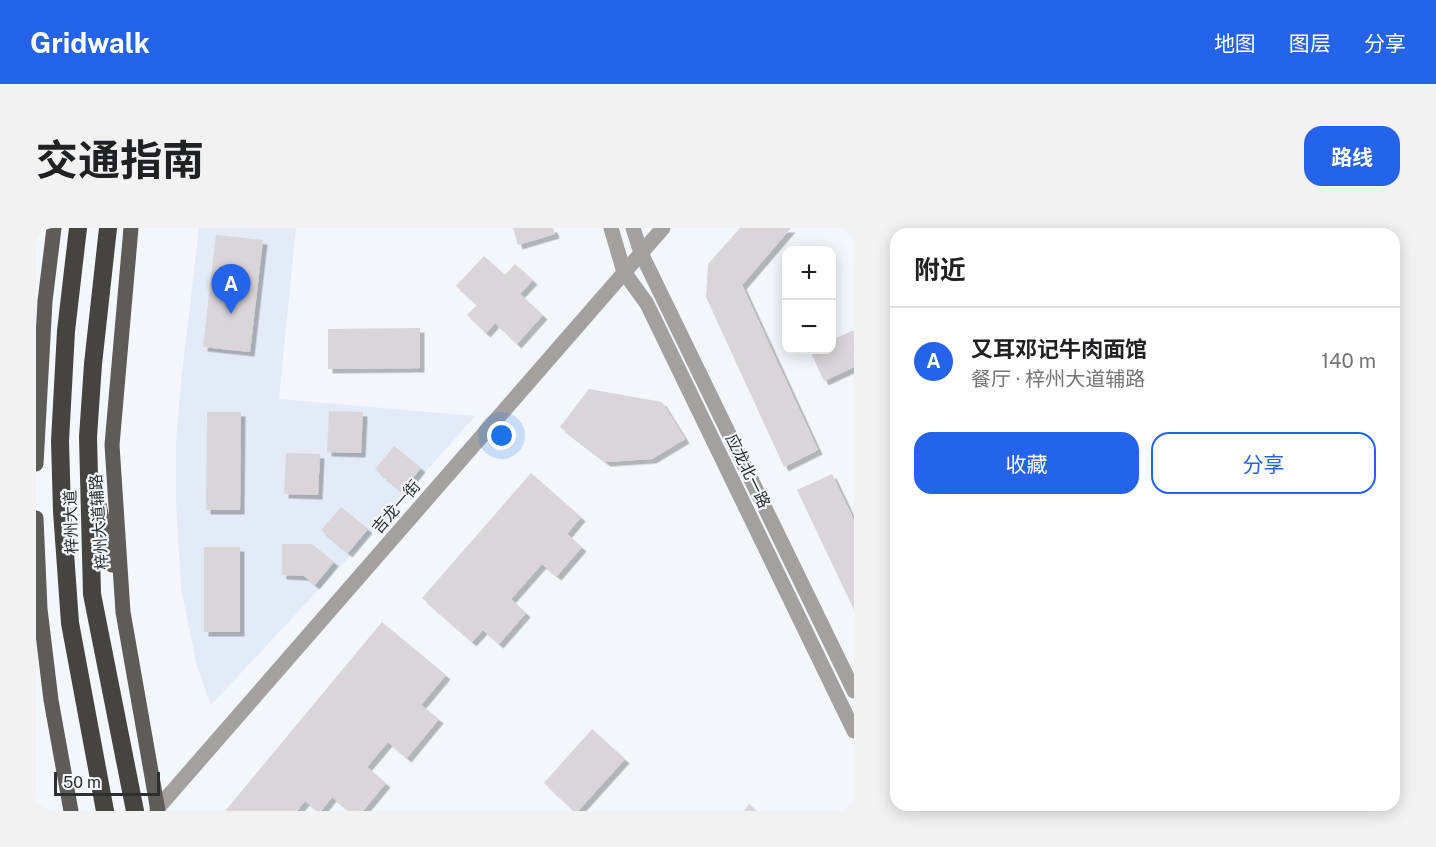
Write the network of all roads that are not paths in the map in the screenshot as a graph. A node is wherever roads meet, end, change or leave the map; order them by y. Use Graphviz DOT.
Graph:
graph roads {
  1 [pos="54,228"];
  2 [pos="78,228"];
  3 [pos="108,228"];
  4 [pos="131,228"];
  5 [pos="611,228"];
  6 [pos="633,228"];
  7 [pos="663,228"];
  8 [pos="641,253"];
  9 [pos="624,272"];
  10 [pos="89,459"];
  11 [pos="36,464"];
  12 [pos="36,518"];
  13 [pos="125,624"];
  14 [pos="854,691"];
  15 [pos="854,731"];
  16 [pos="70,810"];
  17 [pos="158,810"];
  18 [pos="105,811"];
  19 [pos="135,811"];
  1 -- 11 [label="main road"];
  2 -- 18 [label="highway, 梓州大道"];
  3 -- 10 [label="highway, 梓州大道"];
  4 -- 13 [label="main road, 梓州大道辅路"];
  5 -- 9 [label="street, 应龙北一路"];
  6 -- 8 [label="street, 应龙北一路"];
  7 -- 8 [label="street, 吉龙一街"];
  8 -- 9 [label="street, 吉龙一街"];
  8 -- 14 [label="street, 应龙北一路"];
  9 -- 15 [label="street, 应龙北一路"];
  9 -- 17 [label="street, 吉龙一街"];
  10 -- 13 [label="main road"];
  10 -- 19 [label="highway, 梓州大道"];
  12 -- 16 [label="main road"];
  13 -- 17 [label="main road, 梓州大道辅路"];
}
